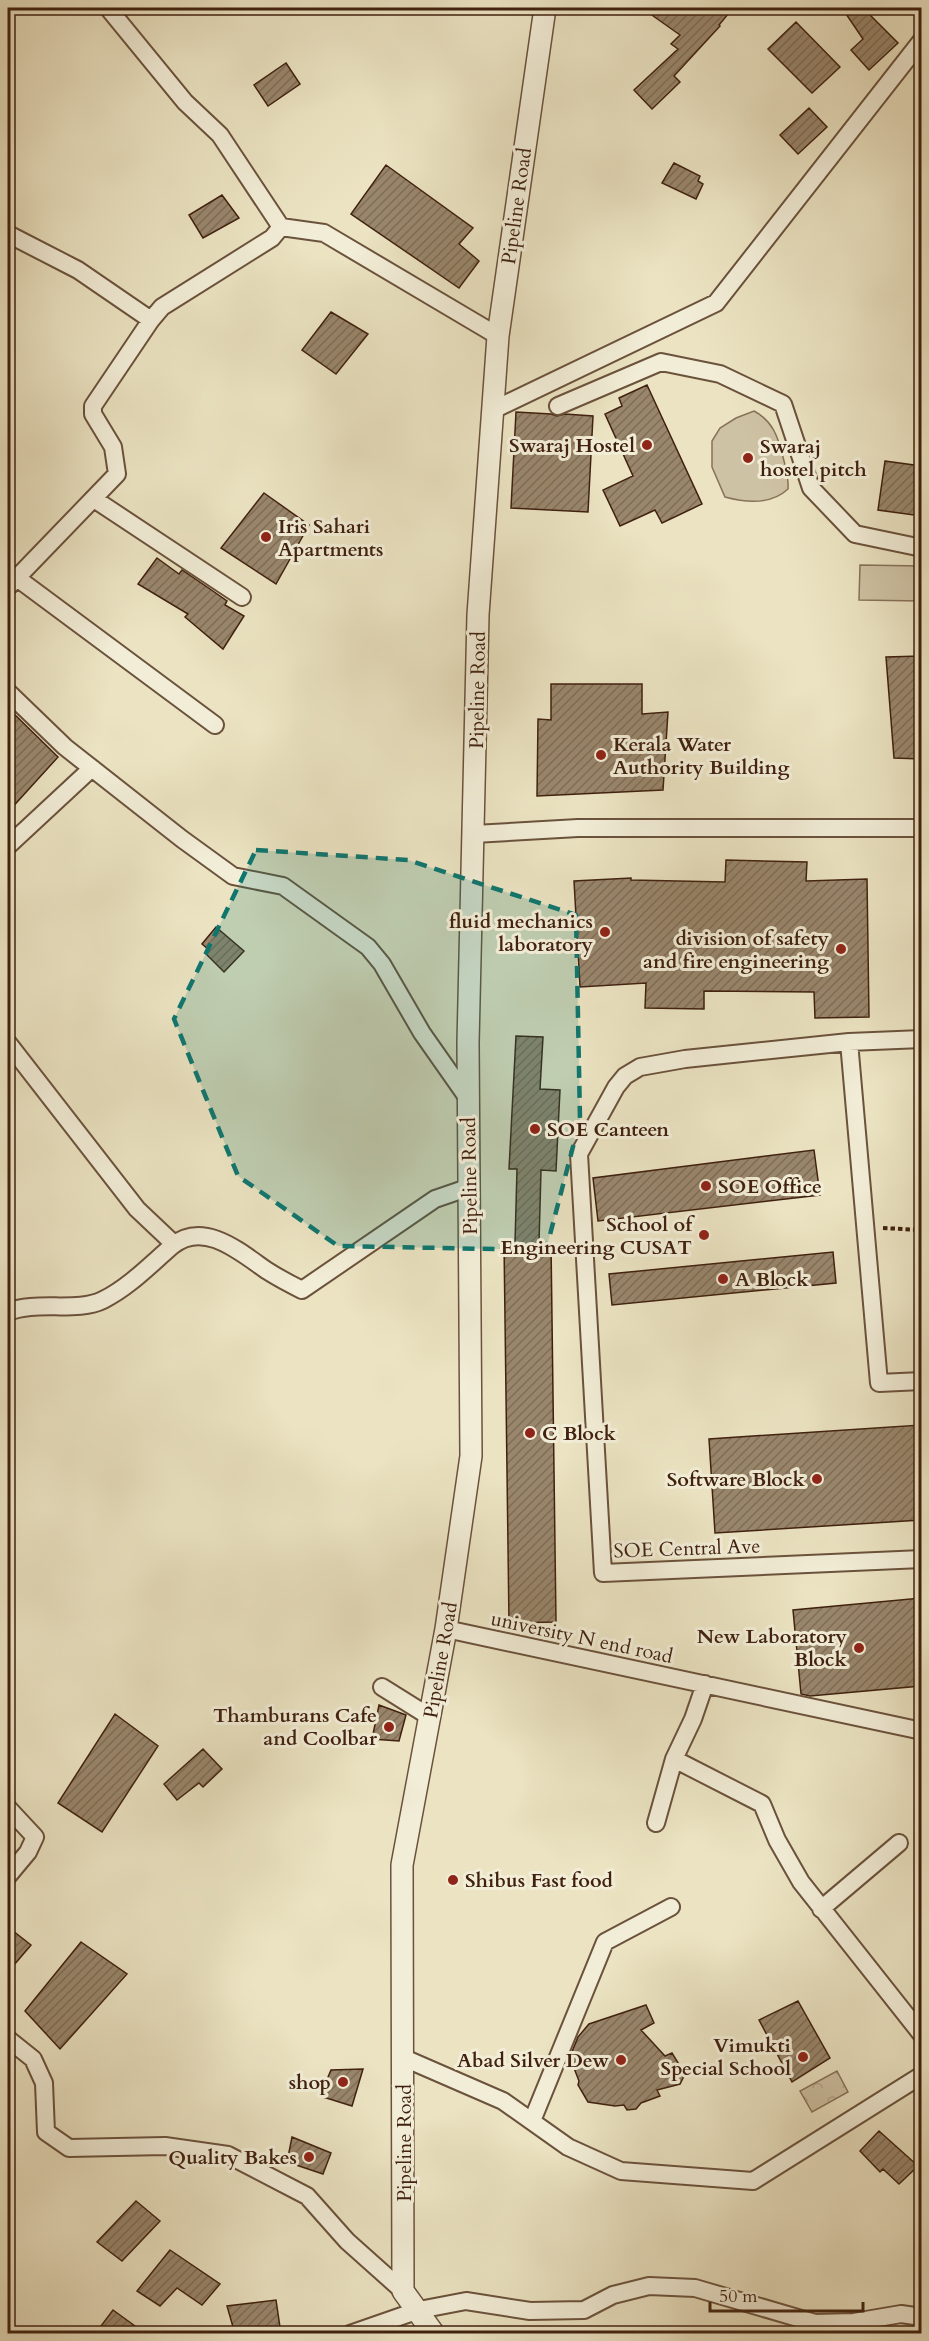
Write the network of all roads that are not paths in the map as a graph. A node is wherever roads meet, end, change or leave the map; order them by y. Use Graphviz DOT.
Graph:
graph roads {
  1 [pos="108,8"];
  2 [pos="544,8"];
  3 [pos="921,40"];
  4 [pos="280,227"];
  5 [pos="8,234"];
  6 [pos="151,320"];
  7 [pos="498,336"];
  8 [pos="558,406"];
  9 [pos="493,410"];
  10 [pos="94,499"];
  11 [pos="921,548"];
  12 [pos="12,583"];
  13 [pos="242,597"];
  14 [pos="8,692"];
  15 [pos="215,725"];
  16 [pos="92,768"];
  17 [pos="921,828"];
  18 [pos="474,834"];
  19 [pos="8,846"];
  20 [pos="921,1039"];
  21 [pos="849,1042"];
  22 [pos="8,1043"];
  23 [pos="469,1100"];
  24 [pos="470,1187"];
  25 [pos="174,1244"];
  26 [pos="8,1312"];
  27 [pos="921,1381"];
  28 [pos="921,1559"];
  29 [pos="446,1629"];
  30 [pos="705,1684"];
  31 [pos="382,1687"];
  32 [pos="430,1717"];
  33 [pos="921,1731"];
  34 [pos="674,1759"];
  35 [pos="8,1808"];
  36 [pos="656,1823"];
  37 [pos="899,1843"];
  38 [pos="8,1876"];
  39 [pos="671,1907"];
  40 [pos="821,1909"];
  41 [pos="921,2035"];
  42 [pos="8,2040"];
  43 [pos="404,2058"];
  44 [pos="921,2075"];
  45 [pos="532,2121"];
  46 [pos="403,2290"];
  47 [pos="419,2310"];
  48 [pos="921,2317"];
  49 [pos="350,2334"];
  50 [pos="434,2334"];
  1 -- 4 [label="street"];
  2 -- 7 [label="street, Pipeline Road"];
  3 -- 9 [label="street"];
  4 -- 6 [label="street"];
  4 -- 7 [label="street"];
  5 -- 6 [label="street"];
  6 -- 10 [label="street"];
  7 -- 9 [label="street, Pipeline Road"];
  8 -- 11 [label="street"];
  9 -- 18 [label="street, Pipeline Road"];
  10 -- 12 [label="street"];
  10 -- 13 [label="street"];
  12 -- 15 [label="street"];
  14 -- 16 [label="street"];
  16 -- 19 [label="street"];
  16 -- 23 [label="street"];
  17 -- 18 [label="street"];
  18 -- 23 [label="street, Pipeline Road"];
  20 -- 21 [label="street"];
  21 -- 27 [label="street"];
  21 -- 28 [label="street, SOE Central Ave"];
  22 -- 25 [label="street"];
  23 -- 24 [label="street, Pipeline Road"];
  24 -- 25 [label="street"];
  24 -- 29 [label="street, Pipeline Road"];
  25 -- 26 [label="street"];
  29 -- 30 [label="street, university N end road"];
  29 -- 32 [label="street, Pipeline Road"];
  30 -- 33 [label="street, university N end road"];
  30 -- 34 [label="street"];
  31 -- 32 [label="street"];
  32 -- 43 [label="street, Pipeline Road"];
  34 -- 36 [label="street"];
  34 -- 40 [label="street"];
  35 -- 38 [label="street"];
  37 -- 40 [label="street"];
  39 -- 45 [label="street"];
  40 -- 41 [label="street"];
  42 -- 46 [label="street"];
  43 -- 45 [label="street"];
  43 -- 46 [label="street, Pipeline Road"];
  44 -- 45 [label="street"];
  46 -- 47 [label="street"];
  47 -- 48 [label="street"];
  47 -- 49 [label="street"];
  47 -- 50 [label="street"];
}
